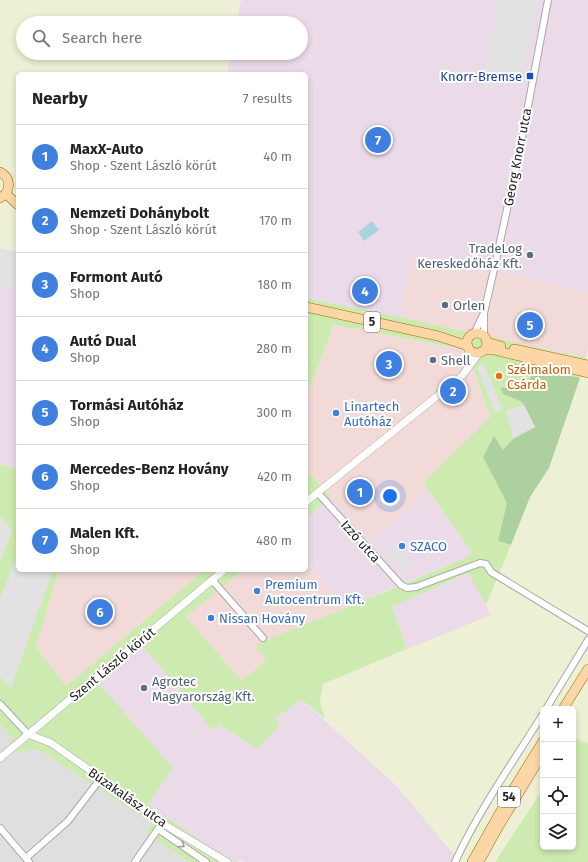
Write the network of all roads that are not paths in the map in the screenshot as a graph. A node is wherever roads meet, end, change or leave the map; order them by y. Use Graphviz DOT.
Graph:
graph roads {
  1 [pos="548,0"];
  2 [pos="0,172"];
  3 [pos="3,196"];
  4 [pos="16,204"];
  5 [pos="308,307"];
  6 [pos="484,313"];
  7 [pos="470,342"];
  8 [pos="484,345"];
  9 [pos="588,366"];
  10 [pos="468,368"];
  11 [pos="588,373"];
  12 [pos="318,493"];
  13 [pos="308,500"];
  14 [pos="222,572"];
  15 [pos="212,580"];
  16 [pos="588,631"];
  17 [pos="263,638"];
  18 [pos="588,640"];
  19 [pos="588,669"];
  20 [pos="588,680"];
  21 [pos="0,704"];
  22 [pos="548,706"];
  23 [pos="565,706"];
  24 [pos="572,706"];
  25 [pos="540,719"];
  26 [pos="28,734"];
  27 [pos="542,742"];
  28 [pos="0,758"];
  29 [pos="540,758"];
  30 [pos="101,778"];
  31 [pos="160,826"];
  32 [pos="0,828"];
  33 [pos="27,860"];
  34 [pos="135,862"];
  35 [pos="206,862"];
  36 [pos="227,862"];
  37 [pos="455,862"];
  38 [pos="472,862"];
  39 [pos="479,862"];
  1 -- 6 [label="street, Georg Knorr utca"];
  2 -- 3 [label="main road"];
  3 -- 4 [label="main road"];
  5 -- 7 [label="main road, 5"];
  6 -- 7 [label="street, Georg Knorr utca"];
  6 -- 8 [label="street, Georg Knorr utca"];
  7 -- 8 [label="main road, 5"];
  7 -- 8 [label="main road, 5"];
  7 -- 10 [label="street"];
  8 -- 9 [label="main road, 5"];
  8 -- 10 [label="street"];
  8 -- 11 [label="main road, 5"];
  10 -- 12 [label="street"];
  12 -- 13 [label="street"];
  12 -- 16 [label="street, Izzó utca"];
  14 -- 15 [label="street, Szent László körút"];
  15 -- 17 [label="street"];
  15 -- 26 [label="street, Szent László körút"];
  18 -- 22 [label="street"];
  19 -- 23 [label="main road"];
  20 -- 24 [label="main road"];
  21 -- 26 [label="street"];
  25 -- 37 [label="street"];
  26 -- 28 [label="street, Szent László körút"];
  26 -- 30 [label="street, Búzakalász utca"];
  27 -- 38 [label="main road, 54"];
  29 -- 39 [label="main road, 54"];
  30 -- 31 [label="street, Búzakalász utca"];
  30 -- 33 [label="street"];
  31 -- 34 [label="street"];
  31 -- 35 [label="street, Búzakalász utca, one-way"];
  31 -- 36 [label="street, Búzakalász utca"];
  32 -- 33 [label="street"];
}
